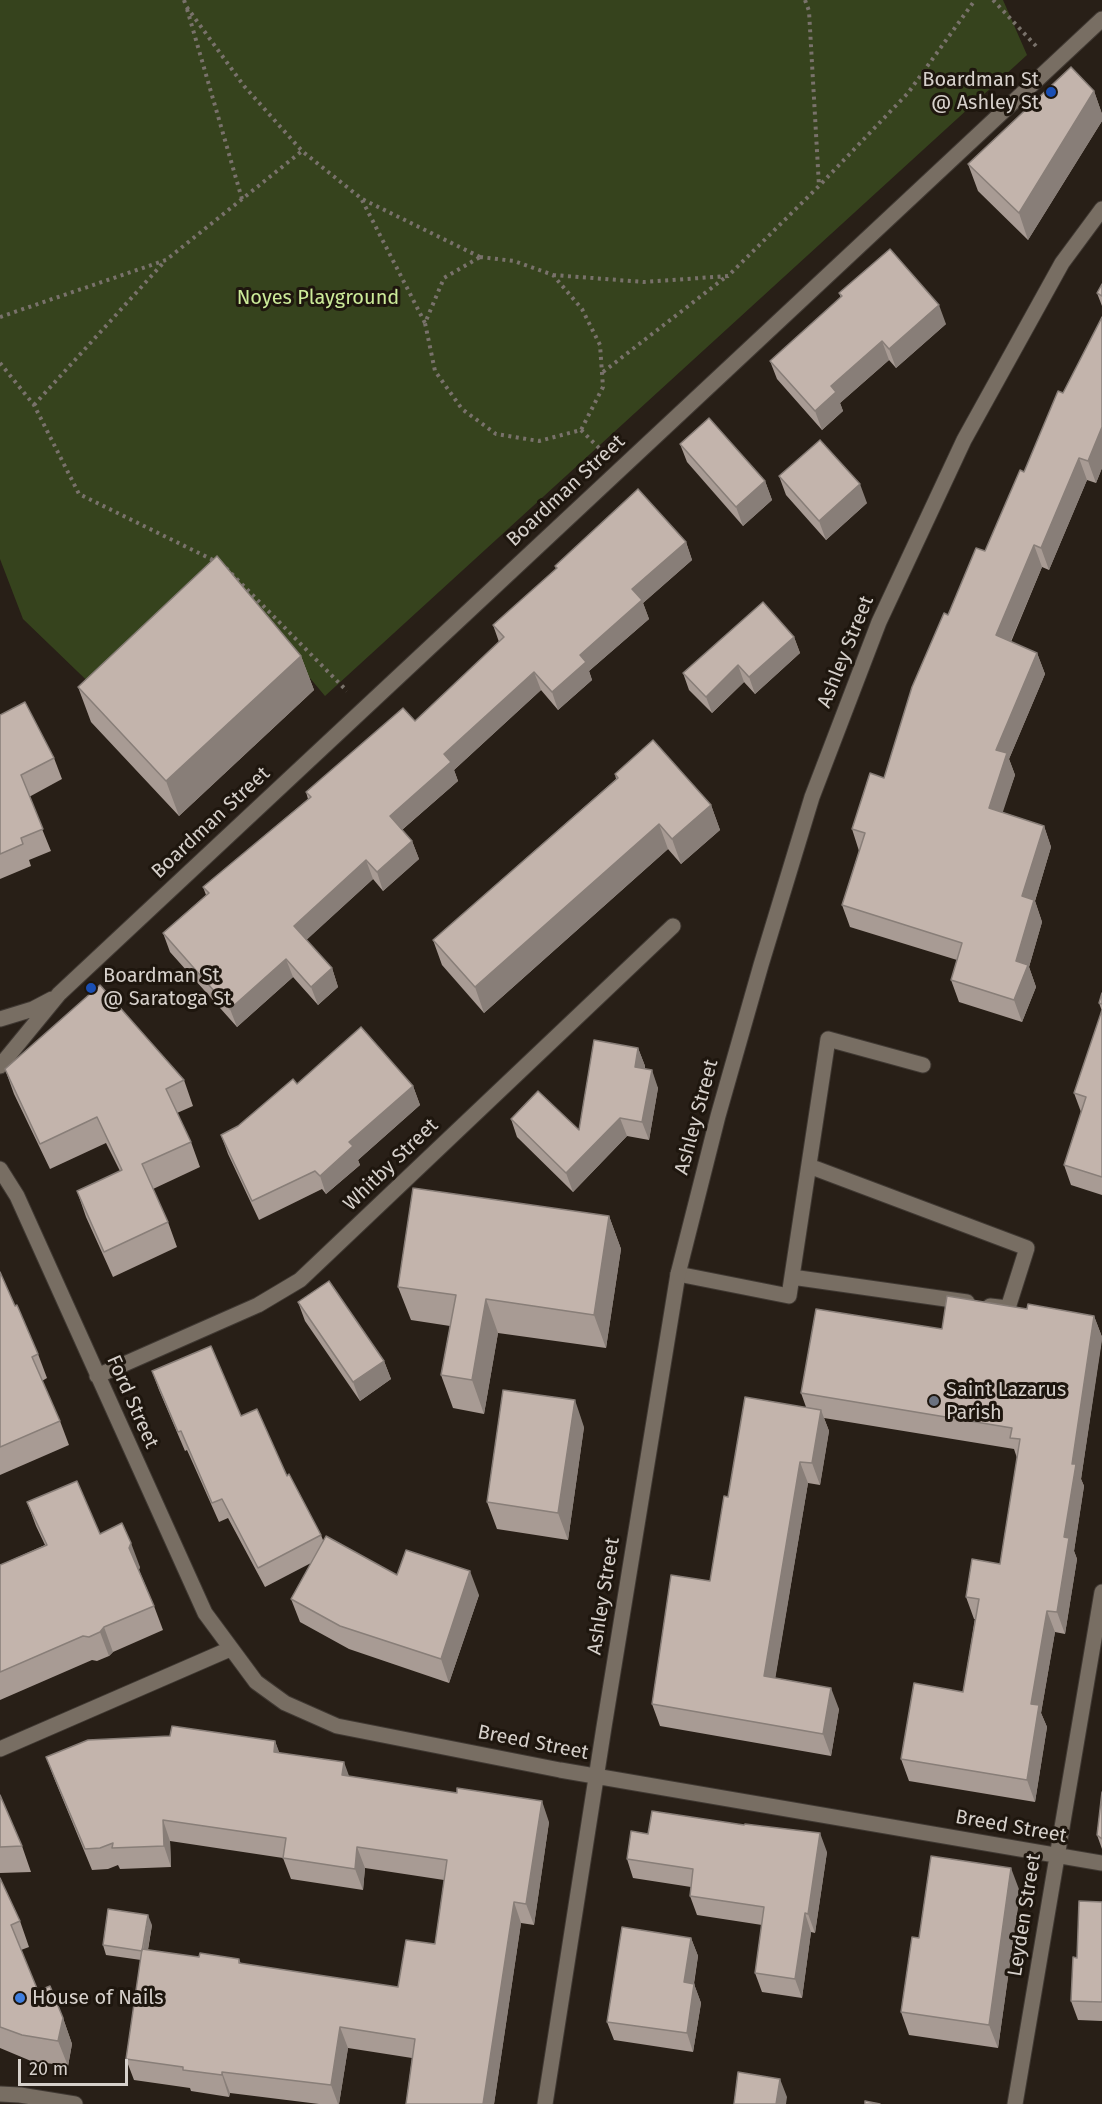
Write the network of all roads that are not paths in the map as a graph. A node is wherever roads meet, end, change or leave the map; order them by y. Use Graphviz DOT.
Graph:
graph roads {
  1 [pos="1102,19"];
  2 [pos="1102,209"];
  3 [pos="674,926"];
  4 [pos="59,994"];
  5 [pos="0,1019"];
  6 [pos="923,1065"];
  7 [pos="0,1066"];
  8 [pos="808,1166"];
  9 [pos="0,1169"];
  10 [pos="678,1274"];
  11 [pos="792,1277"];
  12 [pos="97,1376"];
  13 [pos="1102,1592"];
  14 [pos="230,1649"];
  15 [pos="0,1749"];
  16 [pos="597,1777"];
  17 [pos="1056,1856"];
  18 [pos="1102,1863"];
  19 [pos="0,2094"];
  20 [pos="75,2104"];
  21 [pos="545,2104"];
  22 [pos="1015,2104"];
  1 -- 4 [label="street, Boardman Street"];
  2 -- 10 [label="street, Ashley Street"];
  3 -- 12 [label="street, Whitby Street"];
  4 -- 5 [label="street, Boardman Street"];
  4 -- 7 [label="street, Boardman Street"];
  6 -- 8 [label="street"];
  8 -- 11 [label="street"];
  8 -- 11 [label="street"];
  9 -- 12 [label="street, Ford Street"];
  10 -- 11 [label="street"];
  10 -- 16 [label="street, Ashley Street"];
  12 -- 14 [label="street, Ford Street"];
  13 -- 17 [label="street, Leyden Street"];
  14 -- 15 [label="street"];
  14 -- 16 [label="street, Breed Street"];
  16 -- 17 [label="street, Breed Street"];
  16 -- 21 [label="street, Ashley Street"];
  17 -- 18 [label="street, Breed Street"];
  17 -- 22 [label="street, Leyden Street"];
  19 -- 20 [label="street"];
}
